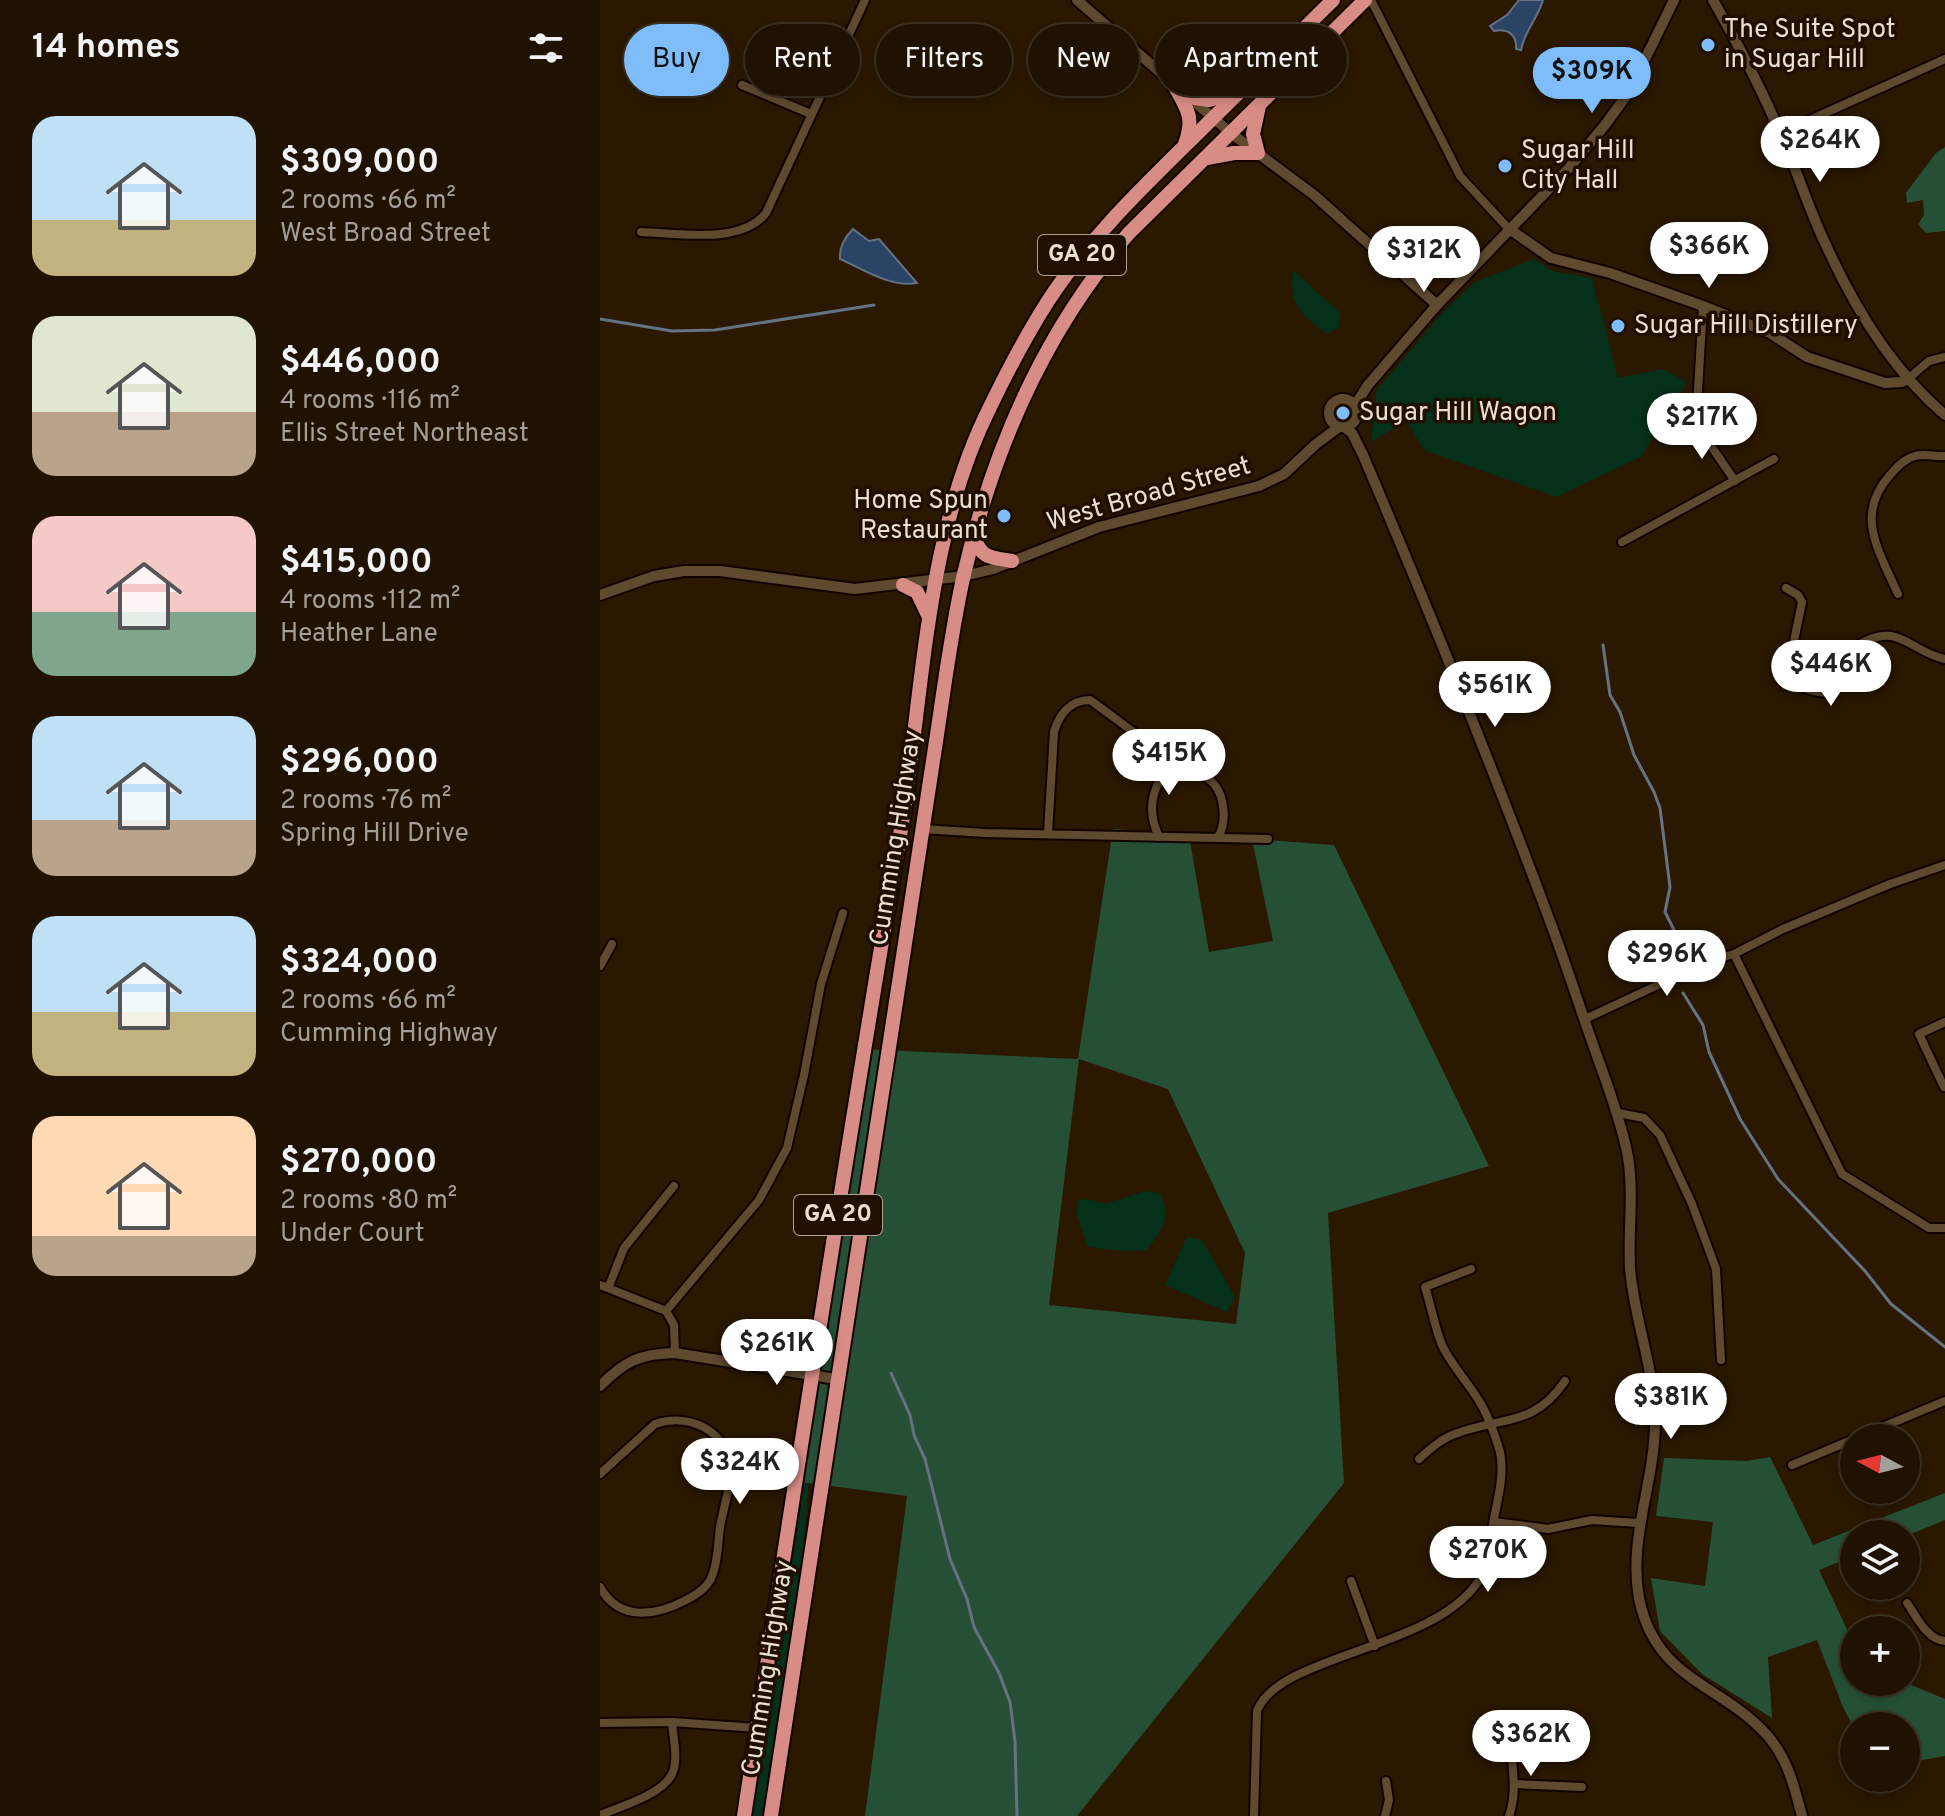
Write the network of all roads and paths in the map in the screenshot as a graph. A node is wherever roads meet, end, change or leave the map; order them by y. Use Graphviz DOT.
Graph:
graph roads {
  1 [pos="865,0"];
  2 [pos="1077,0"];
  3 [pos="1333,0"];
  4 [pos="1368,0"];
  5 [pos="1674,0"];
  6 [pos="1713,0"];
  7 [pos="1309,24"];
  8 [pos="1945,59"];
  9 [pos="1155,68"];
  10 [pos="742,85"];
  11 [pos="1180,96"];
  12 [pos="1226,96"];
  13 [pos="1236,96"];
  14 [pos="1189,97"];
  15 [pos="1260,106"];
  16 [pos="811,114"];
  17 [pos="1215,117"];
  18 [pos="1781,133"];
  19 [pos="1232,134"];
  20 [pos="1184,146"];
  21 [pos="1258,153"];
  22 [pos="1206,158"];
  23 [pos="1508,228"];
  24 [pos="641,232"];
  25 [pos="1437,305"];
  26 [pos="1703,306"];
  27 [pos="1945,357"];
  28 [pos="1905,380"];
  29 [pos="1368,385"];
  30 [pos="1343,399"];
  31 [pos="1329,415"];
  32 [pos="1356,415"];
  33 [pos="1945,415"];
  34 [pos="1342,427"];
  35 [pos="1316,444"];
  36 [pos="1363,455"];
  37 [pos="1945,456"];
  38 [pos="1774,459"];
  39 [pos="1735,481"];
  40 [pos="974,536"];
  41 [pos="1622,542"];
  42 [pos="1012,561"];
  43 [pos="964,576"];
  44 [pos="937,579"];
  45 [pos="903,585"];
  46 [pos="1786,588"];
  47 [pos="1898,594"];
  48 [pos="600,595"];
  49 [pos="930,624"];
  50 [pos="1945,659"];
  51 [pos="1172,758"];
  52 [pos="923,829"];
  53 [pos="1048,833"];
  54 [pos="1159,837"];
  55 [pos="1218,837"];
  56 [pos="1268,839"];
  57 [pos="1945,865"];
  58 [pos="843,913"];
  59 [pos="612,944"];
  60 [pos="1735,953"];
  61 [pos="600,966"];
  62 [pos="1585,1019"];
  63 [pos="1945,1022"];
  64 [pos="1944,1087"];
  65 [pos="1618,1113"];
  66 [pos="674,1186"];
  67 [pos="1945,1228"];
  68 [pos="1471,1269"];
  69 [pos="604,1286"];
  70 [pos="666,1311"];
  71 [pos="675,1353"];
  72 [pos="1721,1360"];
  73 [pos="813,1376"];
  74 [pos="836,1379"];
  75 [pos="1565,1381"];
  76 [pos="600,1386"];
  77 [pos="1945,1401"];
  78 [pos="1490,1423"];
  79 [pos="1889,1424"];
  80 [pos="1840,1444"];
  81 [pos="1419,1459"];
  82 [pos="1792,1465"];
  83 [pos="600,1474"];
  84 [pos="1494,1522"];
  85 [pos="1638,1523"];
  86 [pos="1351,1581"];
  87 [pos="600,1587"];
  88 [pos="1907,1603"];
  89 [pos="1945,1641"];
  90 [pos="1375,1646"];
  91 [pos="672,1722"];
  92 [pos="600,1723"];
  93 [pos="757,1728"];
  94 [pos="1511,1733"];
  95 [pos="1386,1781"];
  96 [pos="1515,1784"];
  97 [pos="1582,1787"];
  98 [pos="600,1815"];
  99 [pos="744,1816"];
  100 [pos="771,1816"];
  101 [pos="1254,1816"];
  102 [pos="1385,1816"];
  103 [pos="1509,1816"];
  104 [pos="1802,1816"];
  1 -- 16 [label="street"];
  2 -- 9 [label="street"];
  3 -- 7 [label="highway, Cumming Highway / GA 20"];
  4 -- 15 [label="highway, Cumming Highway / GA 20"];
  4 -- 23 [label="street"];
  5 -- 23 [label="street"];
  6 -- 18 [label="street"];
  8 -- 18 [label="street"];
  10 -- 16 [label="street"];
  11 -- 20 [label="highway"];
  12 -- 14 [label="highway"];
  13 -- 17 [label="highway, Cumming Highway / GA 20"];
  14 -- 17 [label="street"];
  15 -- 19 [label="highway, Cumming Highway / GA 20"];
  15 -- 21 [label="highway"];
  16 -- 24 [label="street"];
  17 -- 19 [label="street"];
  17 -- 20 [label="highway, Cumming Highway / GA 20"];
  18 -- 28 [label="street"];
  19 -- 21 [label="street"];
  19 -- 22 [label="highway, Cumming Highway / GA 20"];
  20 -- 44 [label="highway, Cumming Highway / GA 20"];
  21 -- 22 [label="highway"];
  21 -- 25 [label="street"];
  22 -- 40 [label="highway, Cumming Highway / GA 20"];
  23 -- 25 [label="street"];
  23 -- 26 [label="street"];
  25 -- 29 [label="street"];
  26 -- 28 [label="street"];
  26 -- 39 [label="street"];
  27 -- 28 [label="street"];
  28 -- 33 [label="street"];
  29 -- 30 [label="street"];
  29 -- 32 [label="street"];
  30 -- 31 [label="street"];
  30 -- 32 [label="street"];
  31 -- 34 [label="street"];
  31 -- 35 [label="street, West Broad Street"];
  32 -- 34 [label="street"];
  32 -- 36 [label="street"];
  34 -- 35 [label="street, West Broad Street"];
  34 -- 36 [label="street"];
  35 -- 42 [label="street, West Broad Street"];
  36 -- 62 [label="street"];
  37 -- 47 [label="street"];
  38 -- 39 [label="street"];
  39 -- 41 [label="street"];
  40 -- 42 [label="highway"];
  40 -- 43 [label="highway, Cumming Highway / GA 20"];
  42 -- 43 [label="street, West Broad Street"];
  43 -- 44 [label="street, West Broad Street"];
  43 -- 52 [label="highway, Cumming Highway / GA 20"];
  44 -- 45 [label="street, West Broad Street"];
  44 -- 49 [label="highway, Cumming Highway / GA 20"];
  45 -- 48 [label="street, West Broad Street"];
  45 -- 49 [label="highway"];
  46 -- 50 [label="street"];
  49 -- 73 [label="highway, Cumming Highway / GA 20"];
  51 -- 53 [label="street"];
  51 -- 54 [label="street"];
  51 -- 55 [label="street"];
  52 -- 53 [label="street"];
  52 -- 74 [label="highway, Cumming Highway / GA 20"];
  53 -- 54 [label="street"];
  54 -- 55 [label="street"];
  55 -- 56 [label="street"];
  57 -- 60 [label="street"];
  58 -- 70 [label="street"];
  59 -- 61 [label="street"];
  60 -- 62 [label="street"];
  60 -- 67 [label="street"];
  62 -- 65 [label="street"];
  63 -- 64 [label="street"];
  65 -- 72 [label="street"];
  65 -- 85 [label="street"];
  66 -- 69 [label="street"];
  68 -- 78 [label="street"];
  69 -- 70 [label="street"];
  70 -- 71 [label="street"];
  71 -- 73 [label="street"];
  71 -- 76 [label="street"];
  73 -- 74 [label="street"];
  73 -- 93 [label="highway, Cumming Highway / GA 20"];
  74 -- 100 [label="highway, Cumming Highway / GA 20"];
  75 -- 78 [label="street"];
  77 -- 79 [label="street"];
  78 -- 81 [label="street"];
  78 -- 84 [label="street"];
  80 -- 82 [label="street"];
  83 -- 87 [label="street"];
  84 -- 85 [label="street"];
  84 -- 90 [label="street"];
  85 -- 104 [label="street"];
  86 -- 90 [label="street"];
  88 -- 89 [label="street"];
  90 -- 101 [label="street"];
  91 -- 92 [label="street"];
  91 -- 93 [label="street"];
  91 -- 98 [label="street"];
  93 -- 99 [label="highway, Cumming Highway / GA 20"];
  94 -- 96 [label="street"];
  95 -- 102 [label="street"];
  96 -- 97 [label="street"];
  96 -- 103 [label="street"];
}
